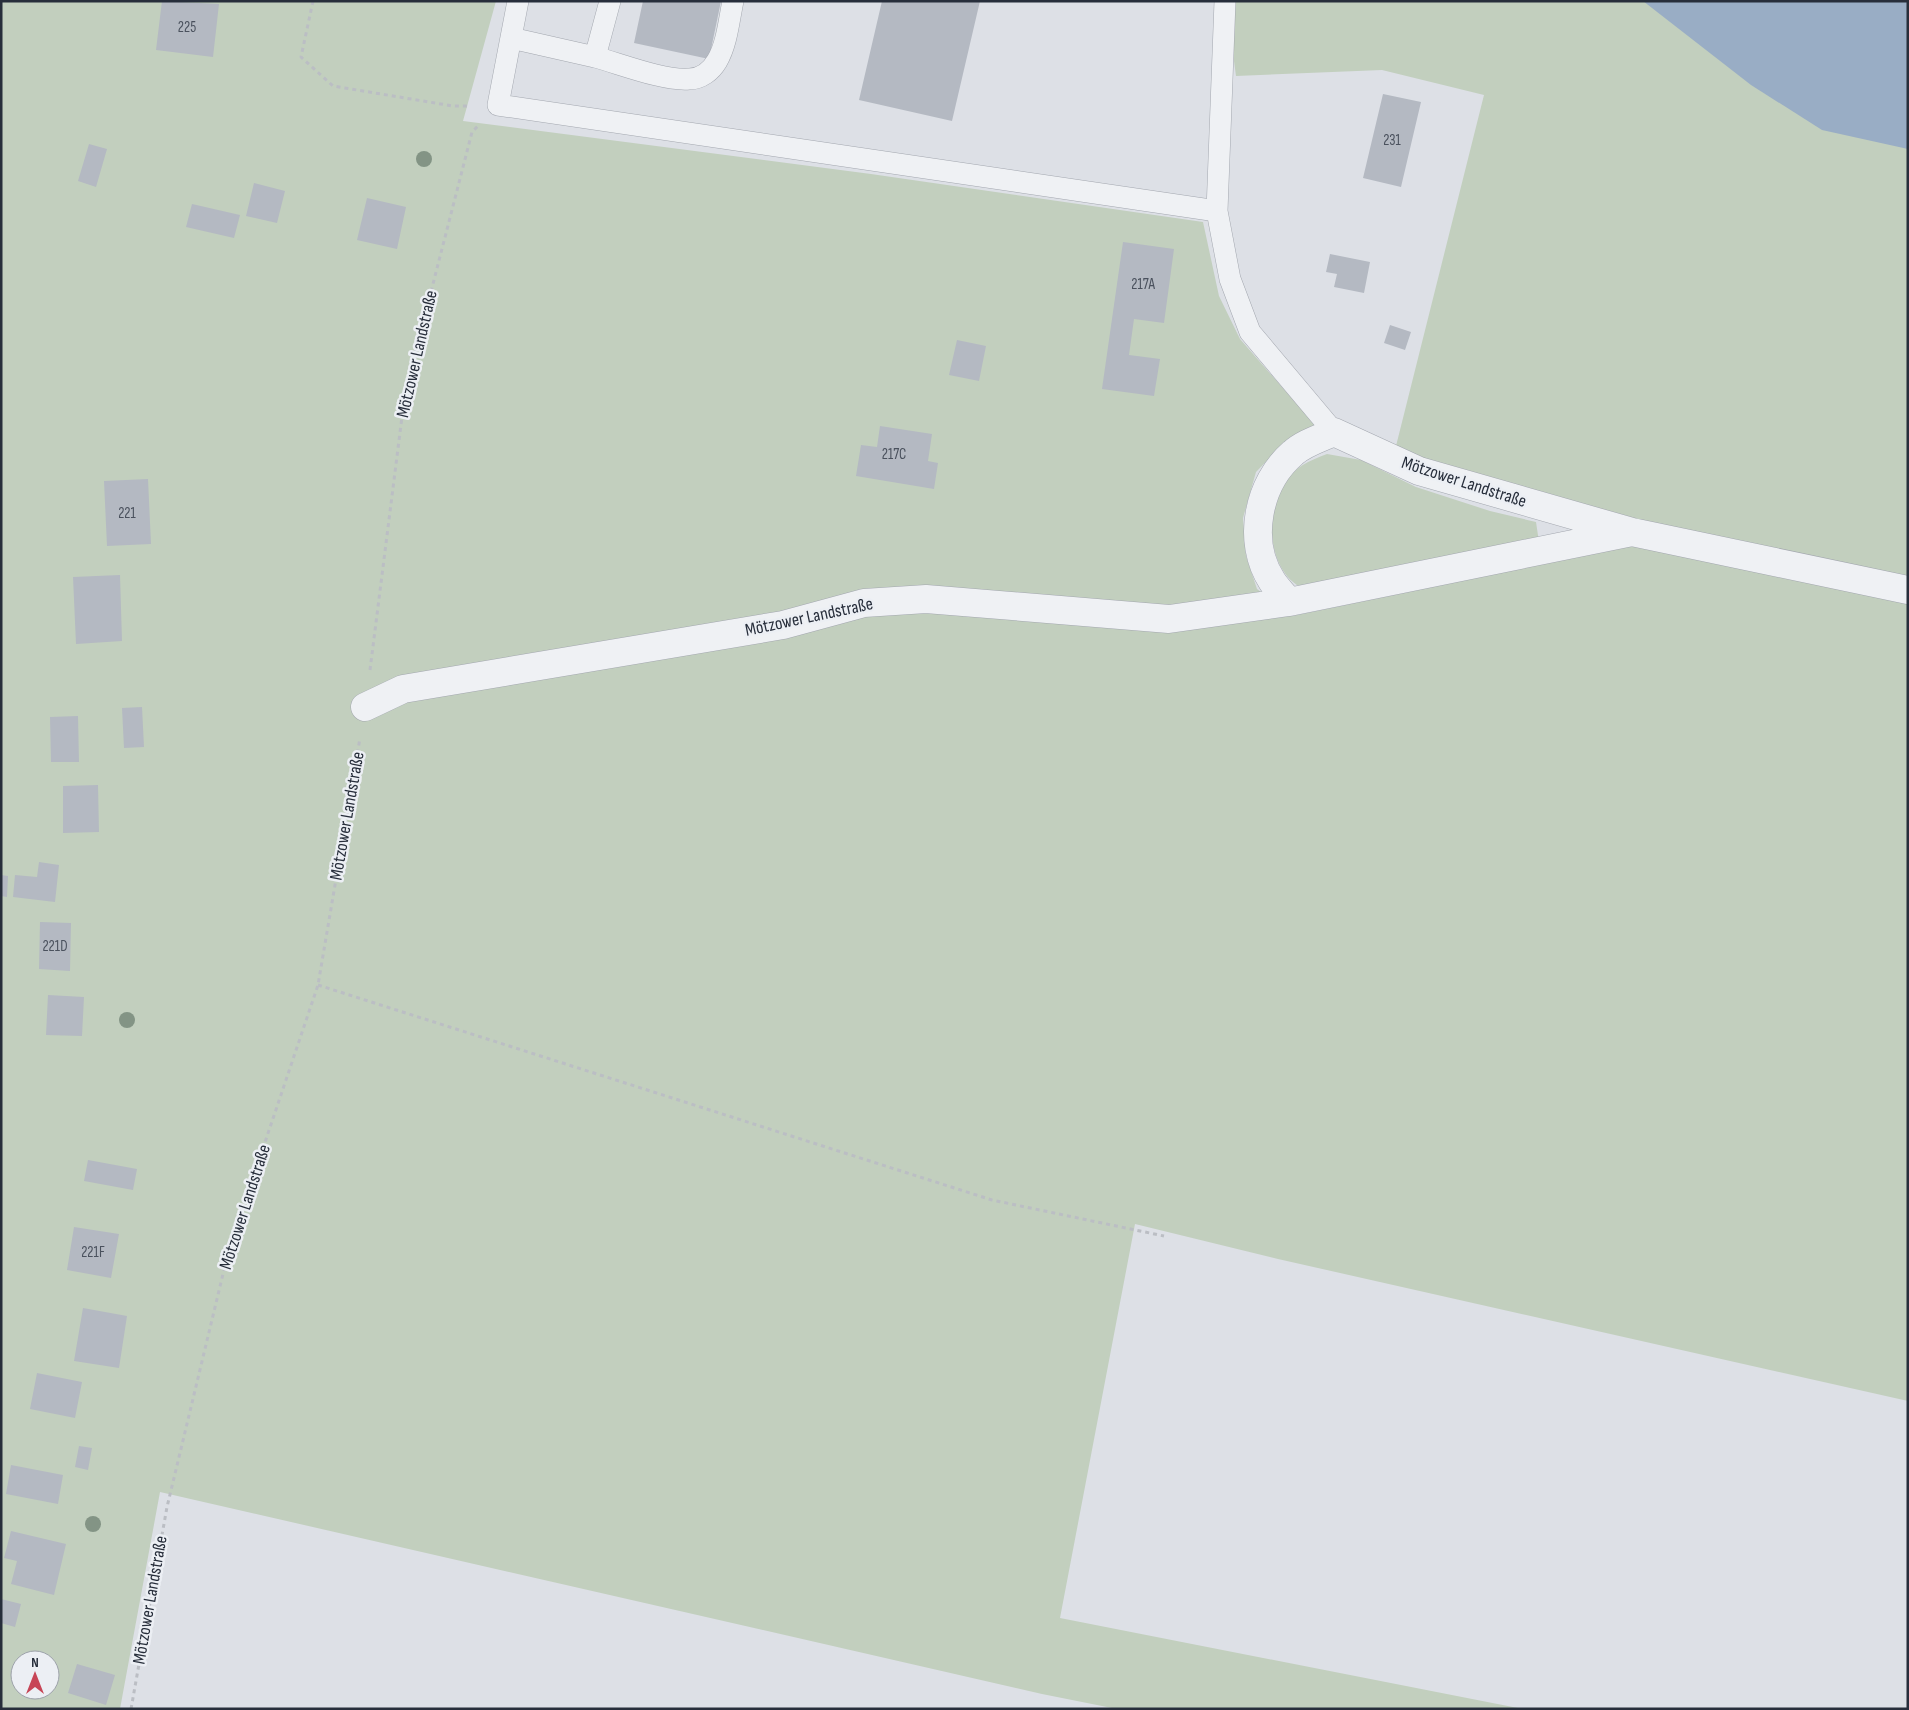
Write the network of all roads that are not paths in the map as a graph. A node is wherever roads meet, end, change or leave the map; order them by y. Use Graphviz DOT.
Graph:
graph roads {
  1 [pos="518,1"];
  2 [pos="610,1"];
  3 [pos="734,1"];
  4 [pos="1225,1"];
  5 [pos="510,38"];
  6 [pos="595,57"];
  7 [pos="1217,211"];
  8 [pos="1334,432"];
  9 [pos="1632,532"];
  10 [pos="1908,590"];
  11 [pos="1289,602"];
  12 [pos="365,707"];
  1 -- 5 [label="lane"];
  2 -- 6 [label="lane"];
  3 -- 6 [label="lane"];
  4 -- 7 [label="lane"];
  5 -- 6 [label="lane"];
  5 -- 7 [label="lane"];
  7 -- 8 [label="lane"];
  8 -- 9 [label="street, Mötzower Landstraße"];
  8 -- 11 [label="street"];
  9 -- 10 [label="street, Mötzower Landstraße"];
  9 -- 11 [label="street, Mötzower Landstraße"];
  11 -- 12 [label="street, Mötzower Landstraße"];
}
